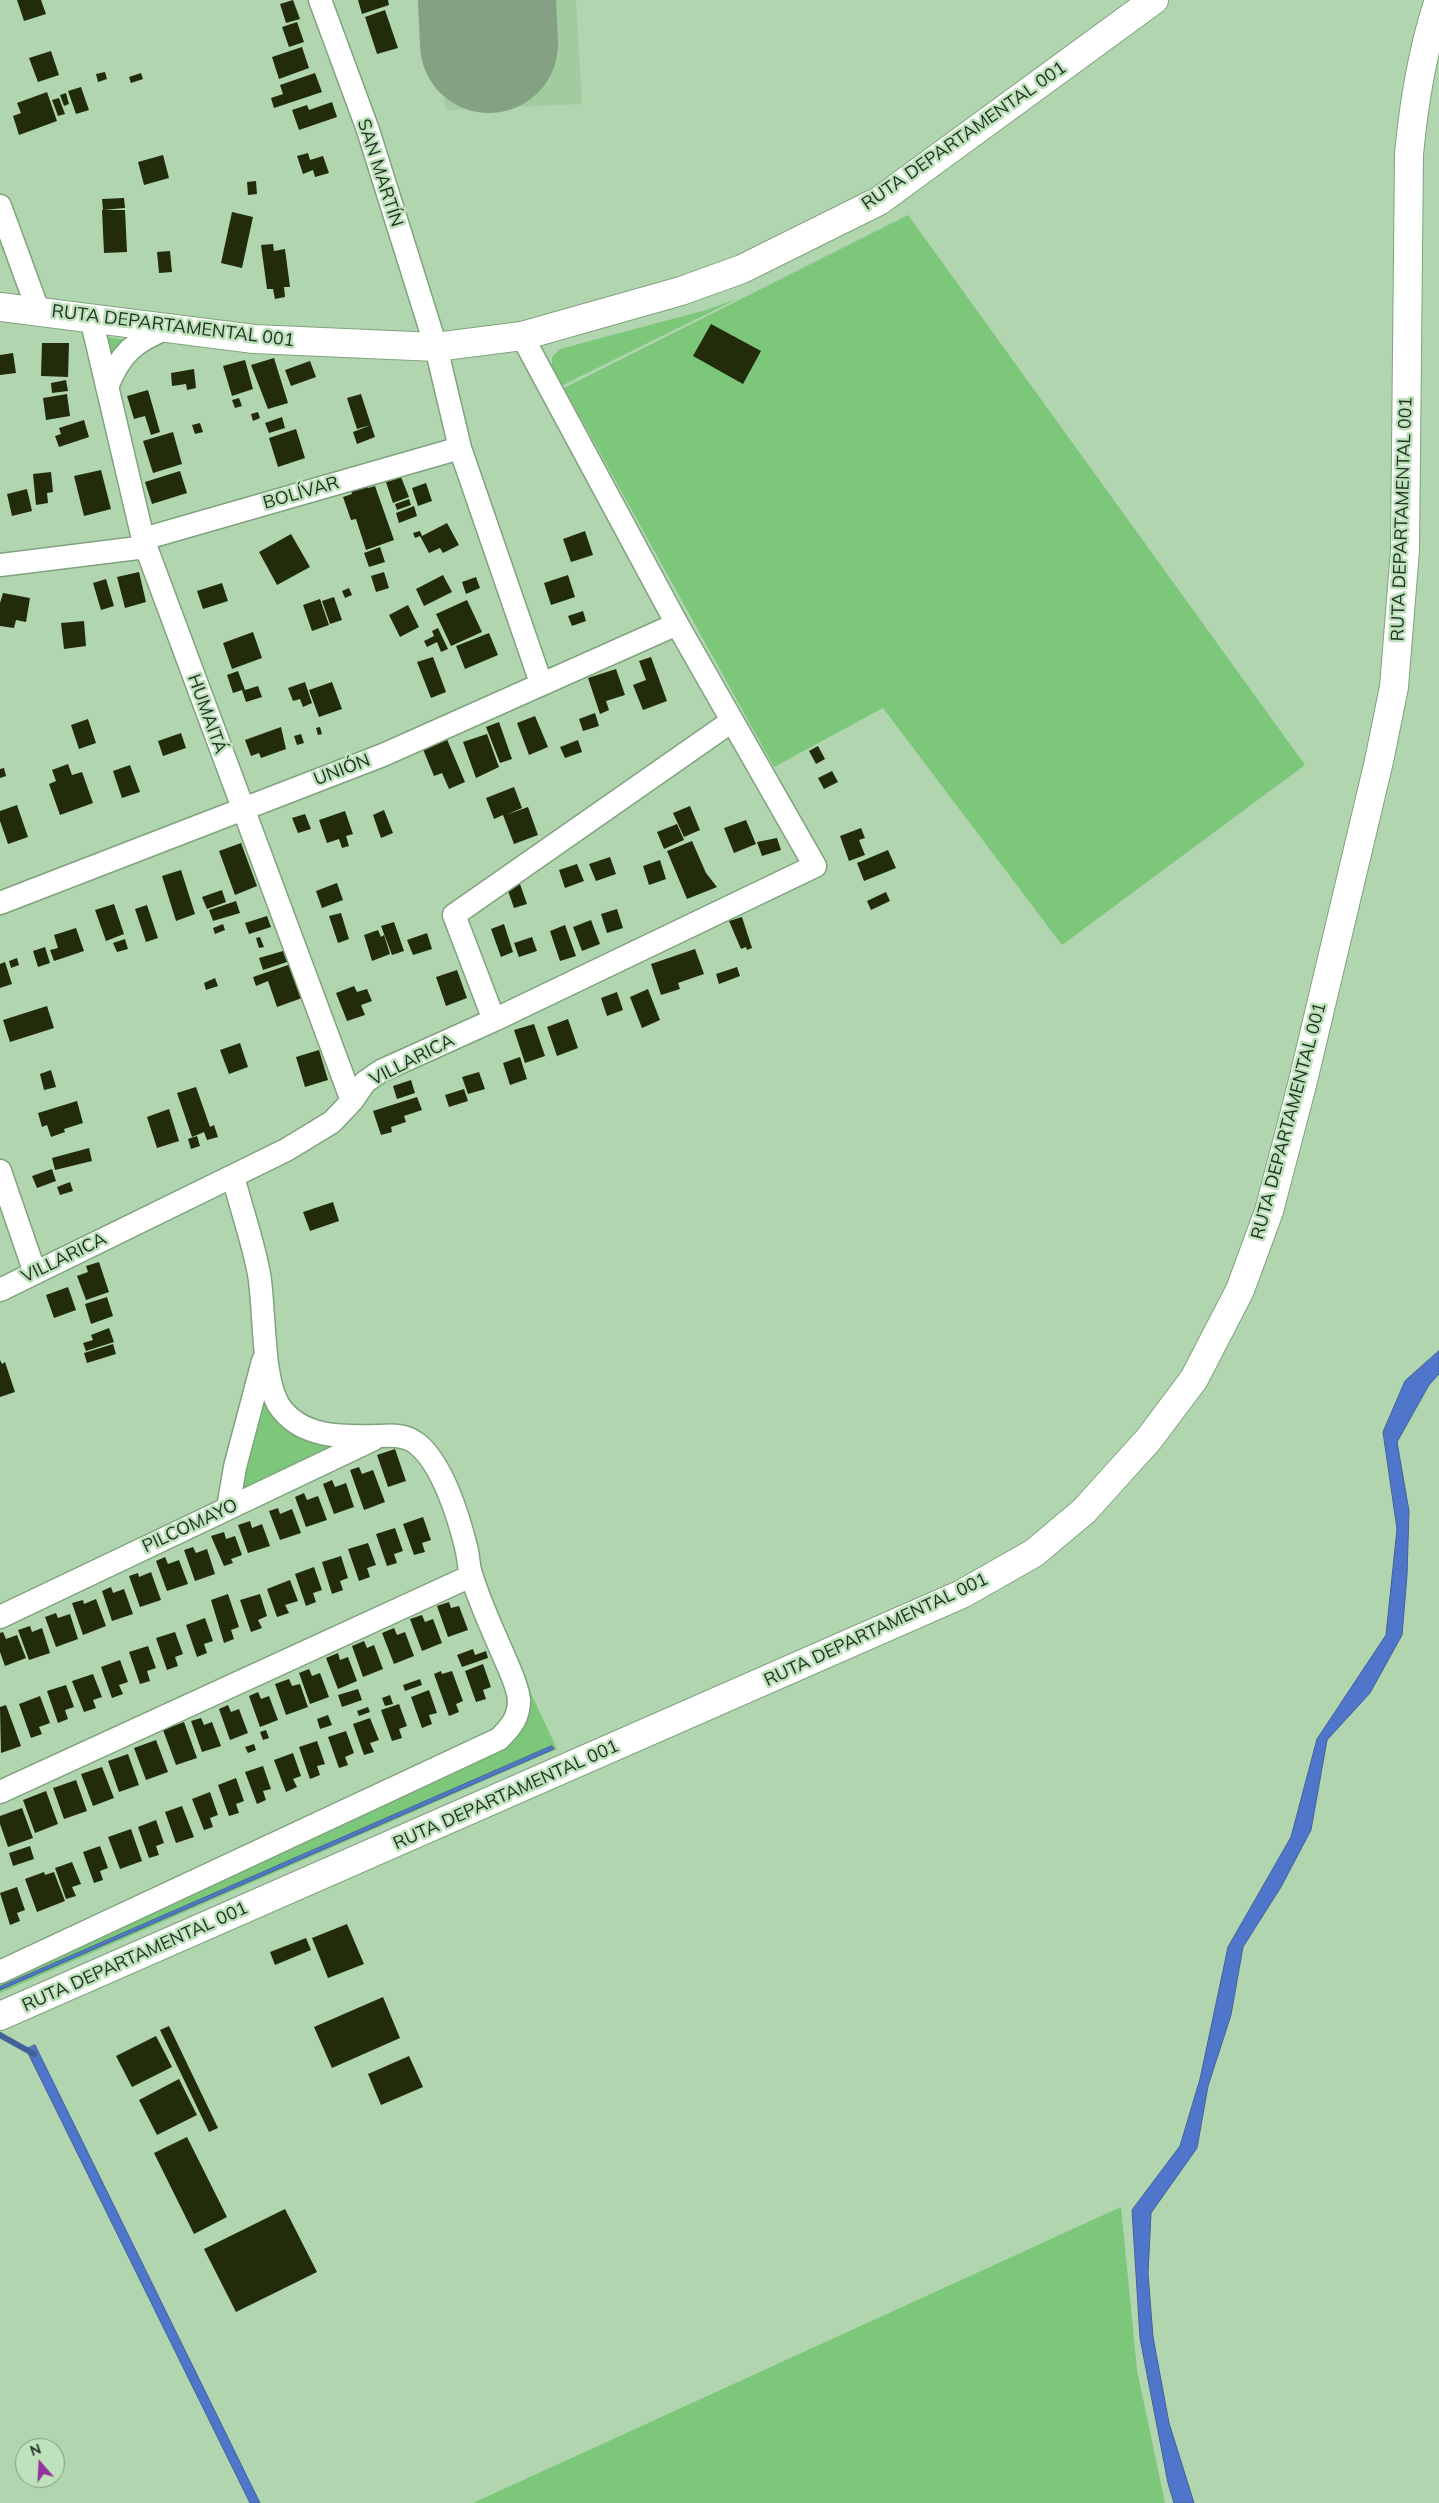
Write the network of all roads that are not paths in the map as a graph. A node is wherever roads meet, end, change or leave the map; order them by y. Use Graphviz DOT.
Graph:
graph roads {
  1 [pos="320,0"];
  2 [pos="1154,0"];
  3 [pos="1439,0"];
  4 [pos="0,206"];
  5 [pos="0,307"];
  6 [pos="38,310"];
  7 [pos="90,318"];
  8 [pos="168,328"];
  9 [pos="522,336"];
  10 [pos="436,347"];
  11 [pos="107,387"];
  12 [pos="460,448"];
  13 [pos="144,543"];
  14 [pos="0,565"];
  15 [pos="677,624"];
  16 [pos="541,683"];
  17 [pos="732,721"];
  18 [pos="242,809"];
  19 [pos="0,903"];
  20 [pos="494,1020"];
  21 [pos="352,1101"];
  22 [pos="0,1171"];
  23 [pos="233,1176"];
  24 [pos="35,1273"];
  25 [pos="0,1290"];
  26 [pos="267,1348"];
  27 [pos="381,1436"];
  28 [pos="228,1508"];
  29 [pos="471,1576"];
  30 [pos="0,1617"];
  31 [pos="0,1792"];
  32 [pos="0,1972"];
  33 [pos="0,2016"];
  1 -- 10 [label="street, SAN MARTÍN"];
  2 -- 9 [label="street, RUTA DEPARTAMENTAL 001"];
  3 -- 33 [label="street, RUTA DEPARTAMENTAL 001"];
  4 -- 6 [label="street"];
  5 -- 6 [label="street, RUTA DEPARTAMENTAL 001"];
  6 -- 7 [label="street, RUTA DEPARTAMENTAL 001"];
  7 -- 8 [label="street, RUTA DEPARTAMENTAL 001"];
  7 -- 11 [label="street, HUMAITÁ"];
  8 -- 10 [label="street, RUTA DEPARTAMENTAL 001"];
  8 -- 11 [label="street"];
  9 -- 10 [label="street, RUTA DEPARTAMENTAL 001"];
  9 -- 15 [label="street"];
  10 -- 12 [label="street, SAN MARTÍN"];
  11 -- 13 [label="street, HUMAITÁ"];
  12 -- 13 [label="street, BOLÍVAR"];
  12 -- 16 [label="street, SAN MARTÍN"];
  13 -- 14 [label="street, BOLÍVAR"];
  13 -- 18 [label="street, HUMAITÁ"];
  15 -- 16 [label="street, UNIÓN"];
  15 -- 17 [label="street"];
  16 -- 18 [label="street, UNIÓN"];
  17 -- 20 [label="street"];
  17 -- 20 [label="street, VILLARICA"];
  18 -- 19 [label="street, UNIÓN"];
  18 -- 21 [label="street, HUMAITÁ"];
  20 -- 21 [label="street, VILLARICA"];
  21 -- 23 [label="street, VILLARICA"];
  22 -- 24 [label="street"];
  23 -- 24 [label="street, VILLARICA"];
  23 -- 26 [label="street"];
  24 -- 25 [label="street, VILLARICA"];
  26 -- 27 [label="street"];
  26 -- 28 [label="street"];
  27 -- 28 [label="street, PILCOMAYO"];
  27 -- 29 [label="street"];
  28 -- 30 [label="street, PILCOMAYO"];
  29 -- 31 [label="street"];
  29 -- 32 [label="street"];
}
